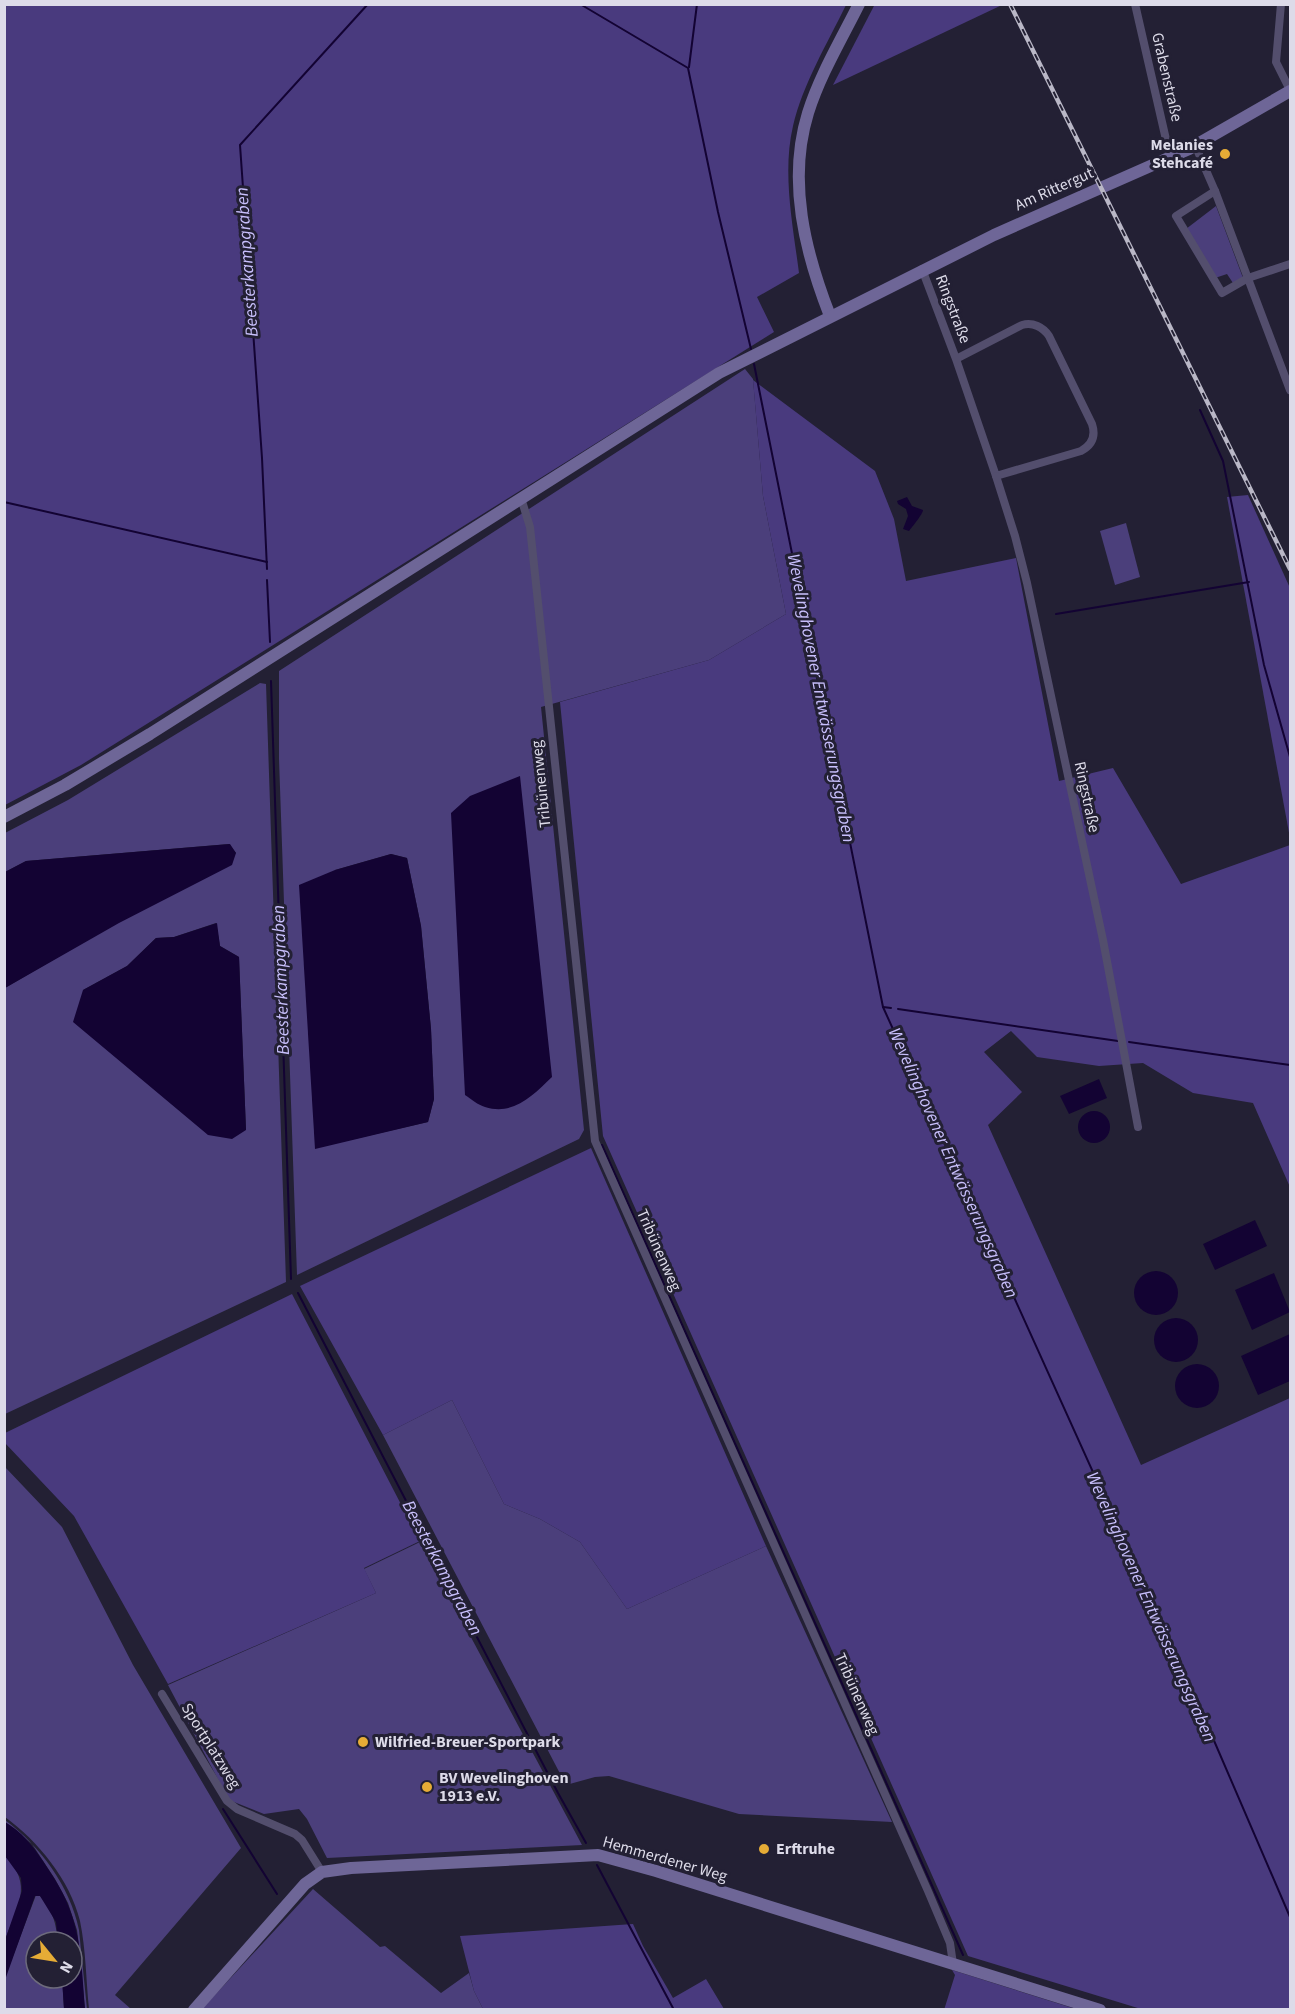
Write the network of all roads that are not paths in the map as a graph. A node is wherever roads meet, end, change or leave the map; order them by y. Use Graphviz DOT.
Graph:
graph roads {
  1 [pos="859,4"];
  2 [pos="1135,4"];
  3 [pos="1281,4"];
  4 [pos="1290,91"];
  5 [pos="1195,145"];
  6 [pos="1170,157"];
  7 [pos="1215,191"];
  8 [pos="1290,264"];
  9 [pos="922,269"];
  10 [pos="1248,278"];
  11 [pos="830,316"];
  12 [pos="956,359"];
  13 [pos="1290,390"];
  14 [pos="996,476"];
  15 [pos="521,498"];
  16 [pos="4,818"];
  17 [pos="1138,1127"];
  18 [pos="162,1694"];
  19 [pos="322,1872"];
  20 [pos="954,1964"];
  21 [pos="194,2010"];
  22 [pos="1100,2010"];
  1 -- 11 [label="street"];
  2 -- 6 [label="street, Grabenstraße"];
  3 -- 4 [label="street"];
  4 -- 5 [label="street, Am Rittergut"];
  5 -- 6 [label="street, Am Rittergut"];
  5 -- 7 [label="street"];
  6 -- 9 [label="street, Am Rittergut"];
  7 -- 10 [label="street"];
  7 -- 10 [label="street"];
  8 -- 10 [label="street"];
  9 -- 11 [label="street, Am Rittergut"];
  9 -- 12 [label="street, Ringstraße"];
  10 -- 13 [label="street"];
  11 -- 15 [label="street, Am Rittergut"];
  12 -- 14 [label="street, Ringstraße"];
  12 -- 14 [label="street, Ringstraße"];
  14 -- 17 [label="street, Ringstraße"];
  15 -- 16 [label="street, Am Rittergut"];
  15 -- 20 [label="street, Tribünenweg"];
  18 -- 19 [label="street, Sportplatzweg"];
  19 -- 20 [label="street, Hemmerdener Weg"];
  19 -- 21 [label="street, Hemmerdener Weg"];
  20 -- 22 [label="street, Hemmerdener Weg"];
}
